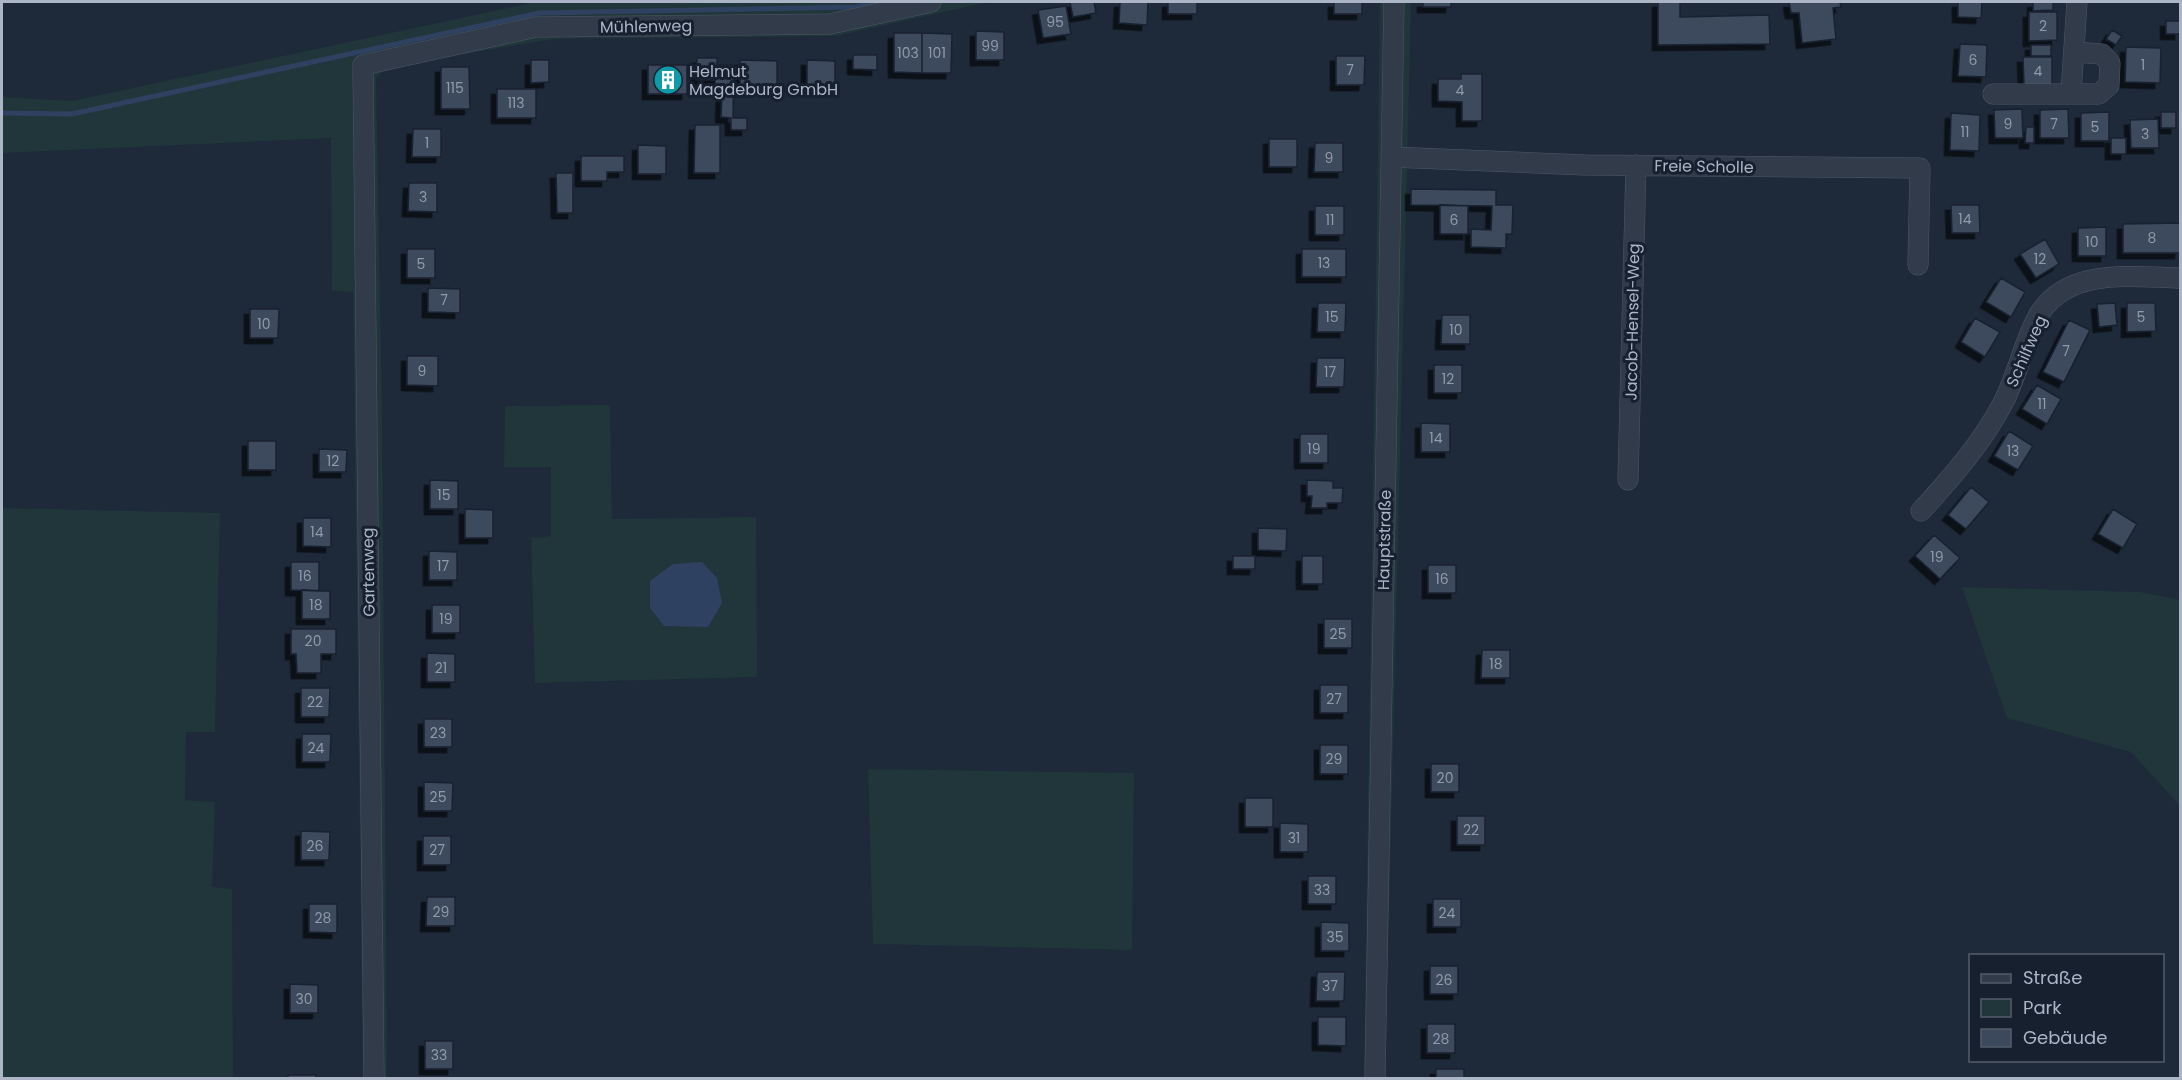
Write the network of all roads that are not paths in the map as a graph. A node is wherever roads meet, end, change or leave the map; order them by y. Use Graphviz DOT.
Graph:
graph roads {
  1 [pos="931,2"];
  2 [pos="1394,2"];
  3 [pos="2078,2"];
  4 [pos="2074,52"];
  5 [pos="363,65"];
  6 [pos="2071,93"];
  7 [pos="1993,94"];
  8 [pos="1391,157"];
  9 [pos="1636,165"];
  10 [pos="1918,266"];
  11 [pos="2181,278"];
  12 [pos="1628,480"];
  13 [pos="1921,511"];
  14 [pos="374,1078"];
  15 [pos="1375,1078"];
  1 -- 5 [label="street, Mühlenweg"];
  2 -- 8 [label="street, Hauptstraße"];
  3 -- 4 [label="street"];
  4 -- 6 [label="street"];
  4 -- 6 [label="street"];
  5 -- 14 [label="street, Gartenweg"];
  6 -- 7 [label="street"];
  8 -- 9 [label="street, Freie Scholle"];
  8 -- 15 [label="street, Hauptstraße"];
  9 -- 10 [label="street, Freie Scholle"];
  9 -- 12 [label="street, Jacob-Hensel-Weg"];
  11 -- 13 [label="street, Schilfweg"];
}
